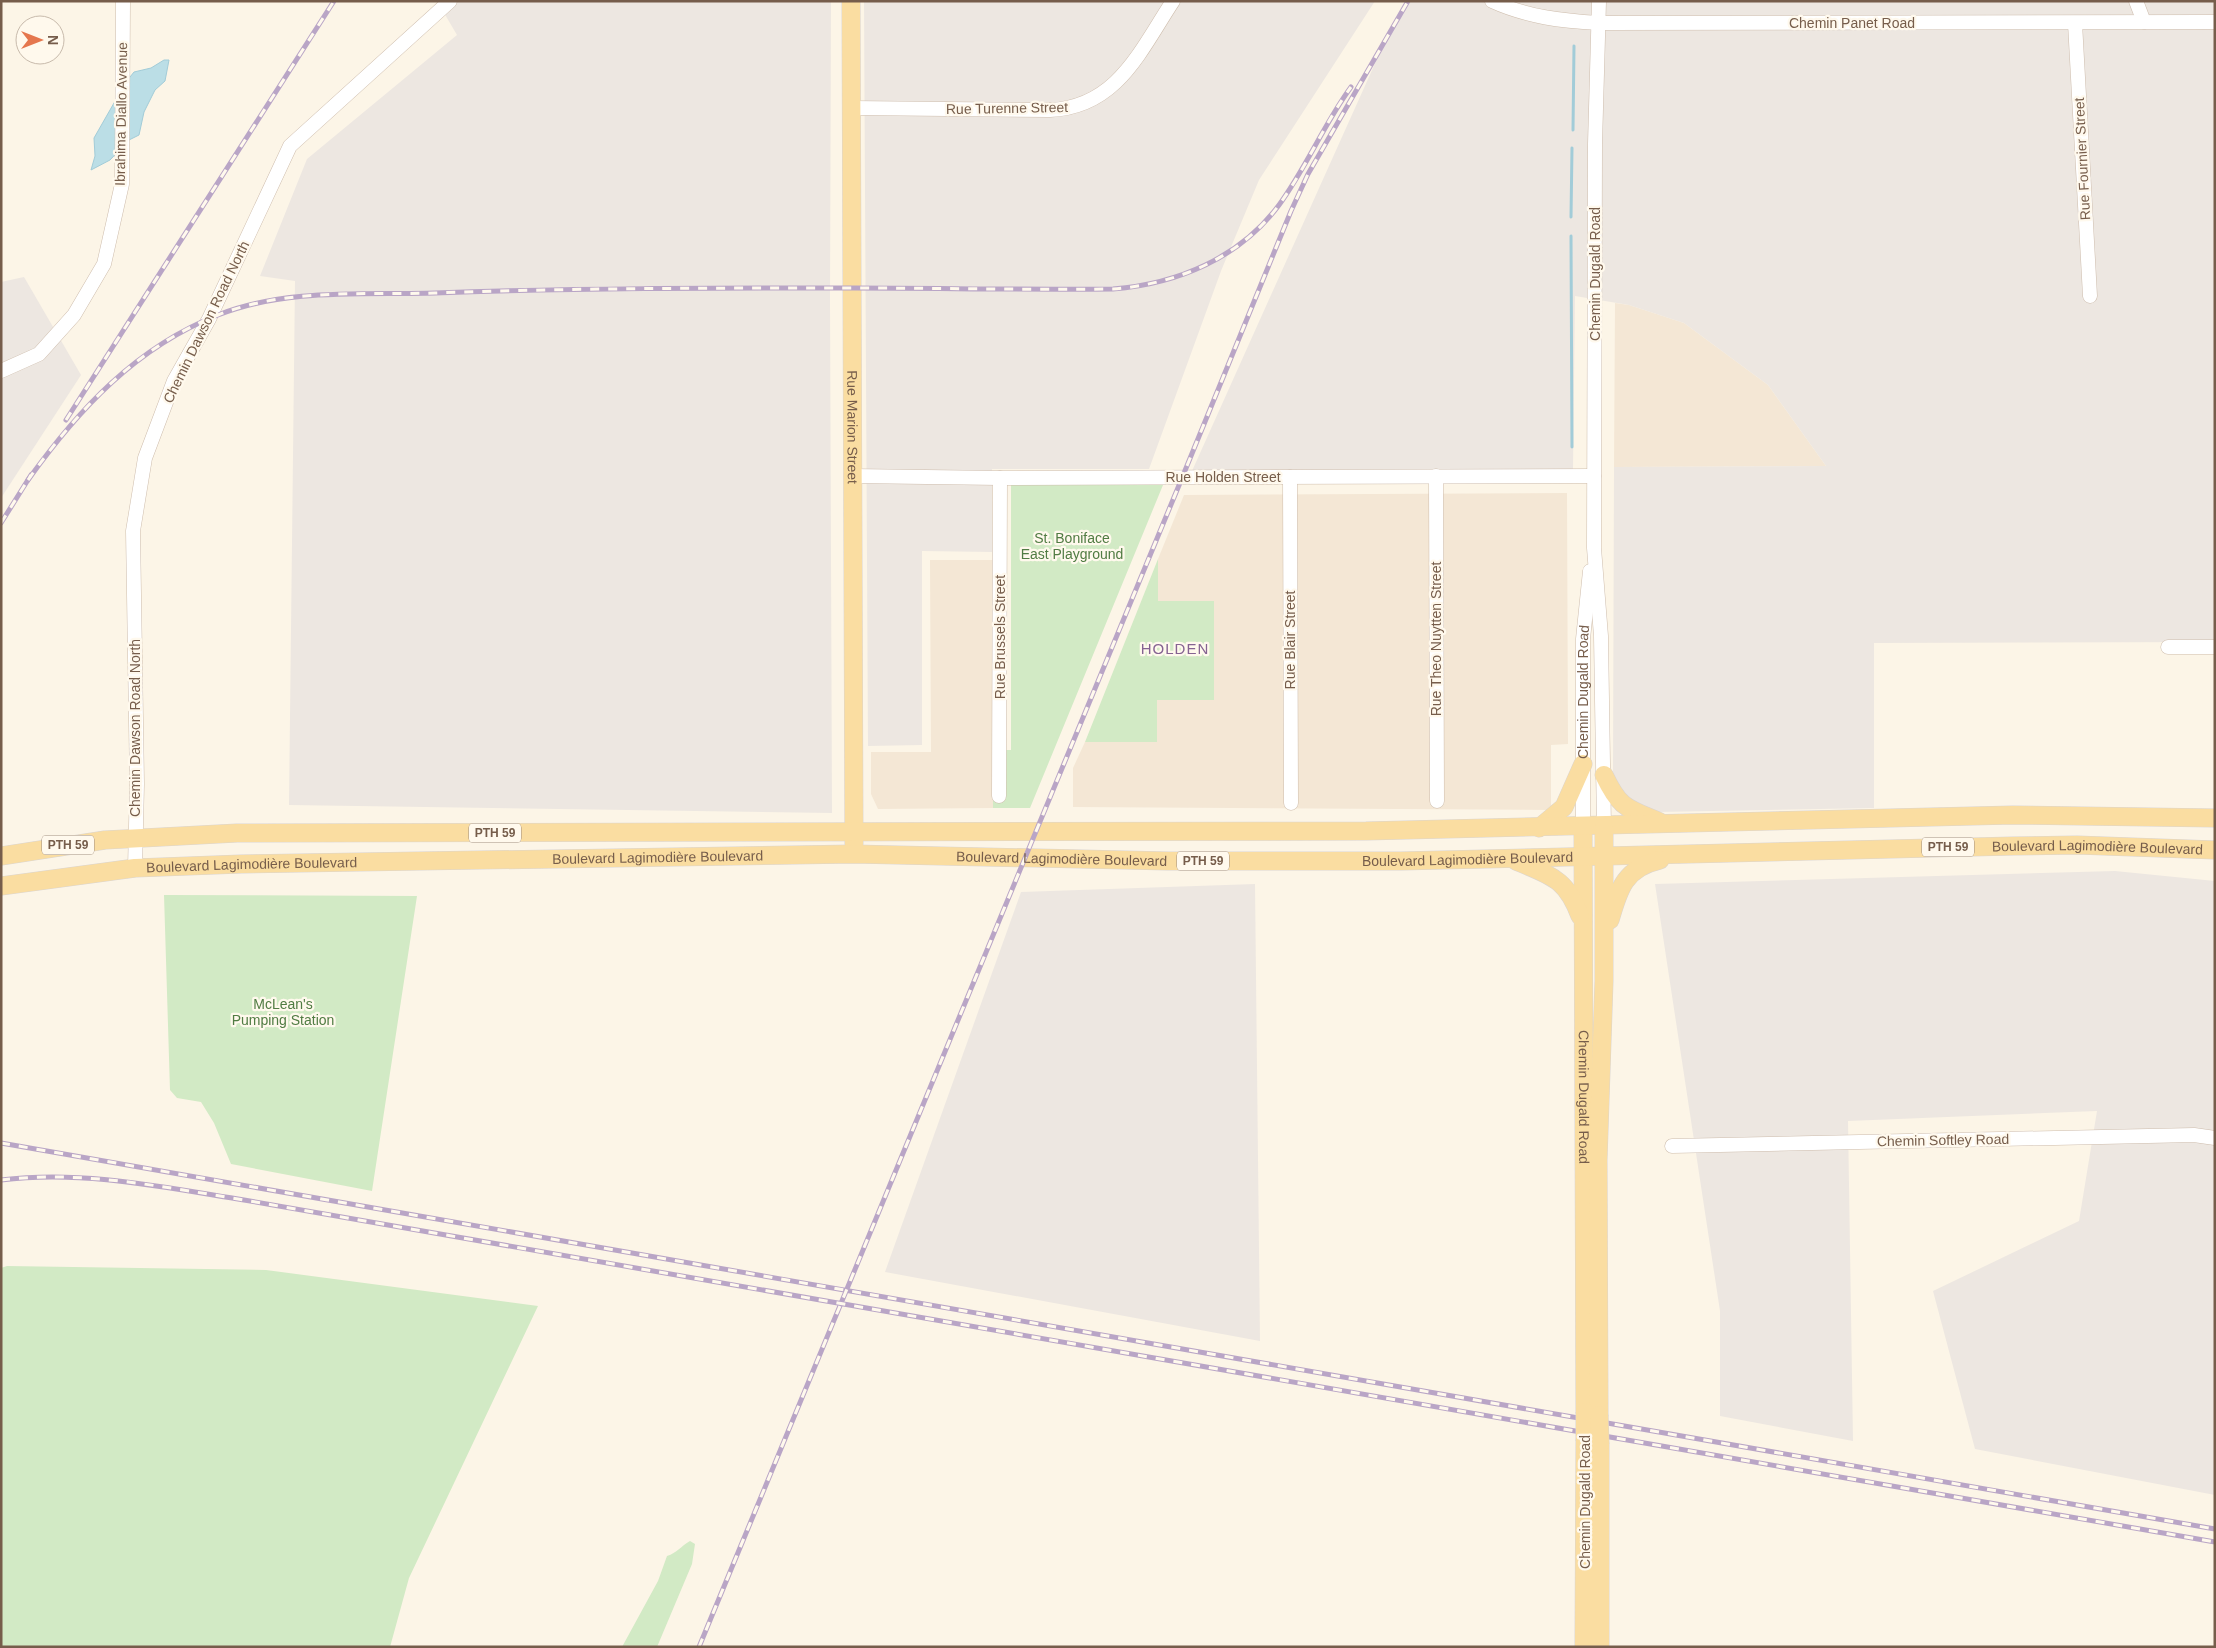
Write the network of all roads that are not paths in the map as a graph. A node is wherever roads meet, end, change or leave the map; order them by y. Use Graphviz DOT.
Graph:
graph roads {
  1 [pos="123,1"];
  2 [pos="450,1"];
  3 [pos="851,1"];
  4 [pos="1173,1"];
  5 [pos="1492,1"];
  6 [pos="1599,1"];
  7 [pos="2136,1"];
  8 [pos="2144,22"];
  9 [pos="2215,22"];
  10 [pos="1599,23"];
  11 [pos="2075,23"];
  12 [pos="852,108"];
  13 [pos="2090,296"];
  14 [pos="1,371"];
  15 [pos="852,476"];
  16 [pos="1436,476"];
  17 [pos="1594,476"];
  18 [pos="1290,477"];
  19 [pos="1000,478"];
  20 [pos="1594,548"];
  21 [pos="2168,647"];
  22 [pos="2215,647"];
  23 [pos="1583,764"];
  24 [pos="1604,775"];
  25 [pos="999,796"];
  26 [pos="1437,801"];
  27 [pos="1291,802"];
  28 [pos="2215,818"];
  29 [pos="1667,825"];
  30 [pos="1583,827"];
  31 [pos="1604,827"];
  32 [pos="1540,828"];
  33 [pos="854,833"];
  34 [pos="135,837"];
  35 [pos="2215,850"];
  36 [pos="854,854"];
  37 [pos="1682,854"];
  38 [pos="1,856"];
  39 [pos="1604,856"];
  40 [pos="1583,857"];
  41 [pos="1512,859"];
  42 [pos="135,868"];
  43 [pos="1,886"];
  44 [pos="1584,926"];
  45 [pos="1604,940"];
  46 [pos="2215,1138"];
  47 [pos="1672,1146"];
  48 [pos="1592,1413"];
  49 [pos="1592,1443"];
  50 [pos="1584,1647"];
  51 [pos="1600,1647"];
  1 -- 14 [label="street, Ibrahima Diallo Avenue"];
  2 -- 34 [label="street, Chemin Dawson Road North"];
  3 -- 12 [label="main road, Rue Marion Street"];
  4 -- 12 [label="street, Rue Turenne Street"];
  5 -- 10 [label="street, Chemin Panet Road"];
  6 -- 10 [label="street, Chemin Dugald Road"];
  7 -- 8 [label="street"];
  8 -- 9 [label="street, Chemin Panet Road"];
  8 -- 11 [label="street, Chemin Panet Road"];
  10 -- 11 [label="street, Chemin Panet Road"];
  10 -- 17 [label="street, Chemin Dugald Road"];
  11 -- 13 [label="street, Rue Fournier Street"];
  12 -- 15 [label="main road, Rue Marion Street"];
  15 -- 19 [label="street, Rue Holden Street"];
  15 -- 33 [label="main road, Rue Marion Street"];
  16 -- 17 [label="street, Rue Holden Street"];
  16 -- 18 [label="street, Rue Holden Street"];
  16 -- 26 [label="street, Rue Theo Nuytten Street"];
  17 -- 20 [label="street, Chemin Dugald Road"];
  18 -- 19 [label="street, Rue Holden Street"];
  18 -- 27 [label="street, Rue Blair Street"];
  19 -- 25 [label="street, Rue Brussels Street"];
  20 -- 23 [label="street, Chemin Dugald Road"];
  20 -- 24 [label="street, Chemin Dugald Road"];
  21 -- 22 [label="street"];
  23 -- 30 [label="street, Chemin Dugald Road"];
  23 -- 32 [label="main road"];
  24 -- 29 [label="main road"];
  24 -- 31 [label="street, Chemin Dugald Road"];
  28 -- 29 [label="main road, Boulevard Lagimodière Boulevard / PTH 59"];
  29 -- 31 [label="main road, Boulevard Lagimodière Boulevard / PTH 59"];
  30 -- 31 [label="main road, Boulevard Lagimodière Boulevard / PTH 59"];
  30 -- 32 [label="main road, Boulevard Lagimodière Boulevard / PTH 59"];
  30 -- 40 [label="main road, Chemin Dugald Road"];
  31 -- 39 [label="main road, Chemin Dugald Road"];
  32 -- 33 [label="main road, Boulevard Lagimodière Boulevard / PTH 59"];
  33 -- 34 [label="main road, Boulevard Lagimodière Boulevard / PTH 59"];
  33 -- 36 [label="main road, Rue Marion Street"];
  34 -- 38 [label="main road, Boulevard Lagimodière Boulevard / PTH 59"];
  34 -- 42 [label="street, Chemin Dawson Road North"];
  35 -- 37 [label="main road, Boulevard Lagimodière Boulevard / PTH 59"];
  36 -- 41 [label="main road, Boulevard Lagimodière Boulevard / PTH 59"];
  36 -- 42 [label="main road, Boulevard Lagimodière Boulevard / PTH 59"];
  37 -- 39 [label="main road, Boulevard Lagimodière Boulevard / PTH 59"];
  37 -- 45 [label="main road"];
  39 -- 40 [label="main road, Boulevard Lagimodière Boulevard / PTH 59"];
  39 -- 45 [label="main road, Chemin Dugald Road"];
  40 -- 41 [label="main road, Boulevard Lagimodière Boulevard / PTH 59"];
  40 -- 44 [label="main road, Chemin Dugald Road"];
  41 -- 44 [label="main road"];
  42 -- 43 [label="main road, Boulevard Lagimodière Boulevard / PTH 59"];
  44 -- 48 [label="main road, Chemin Dugald Road"];
  45 -- 48 [label="main road, Chemin Dugald Road"];
  46 -- 47 [label="street, Chemin Softley Road"];
  48 -- 49 [label="main road, Chemin Dugald Road, bridge"];
  49 -- 50 [label="main road, Chemin Dugald Road"];
  49 -- 51 [label="main road, Chemin Dugald Road"];
}
